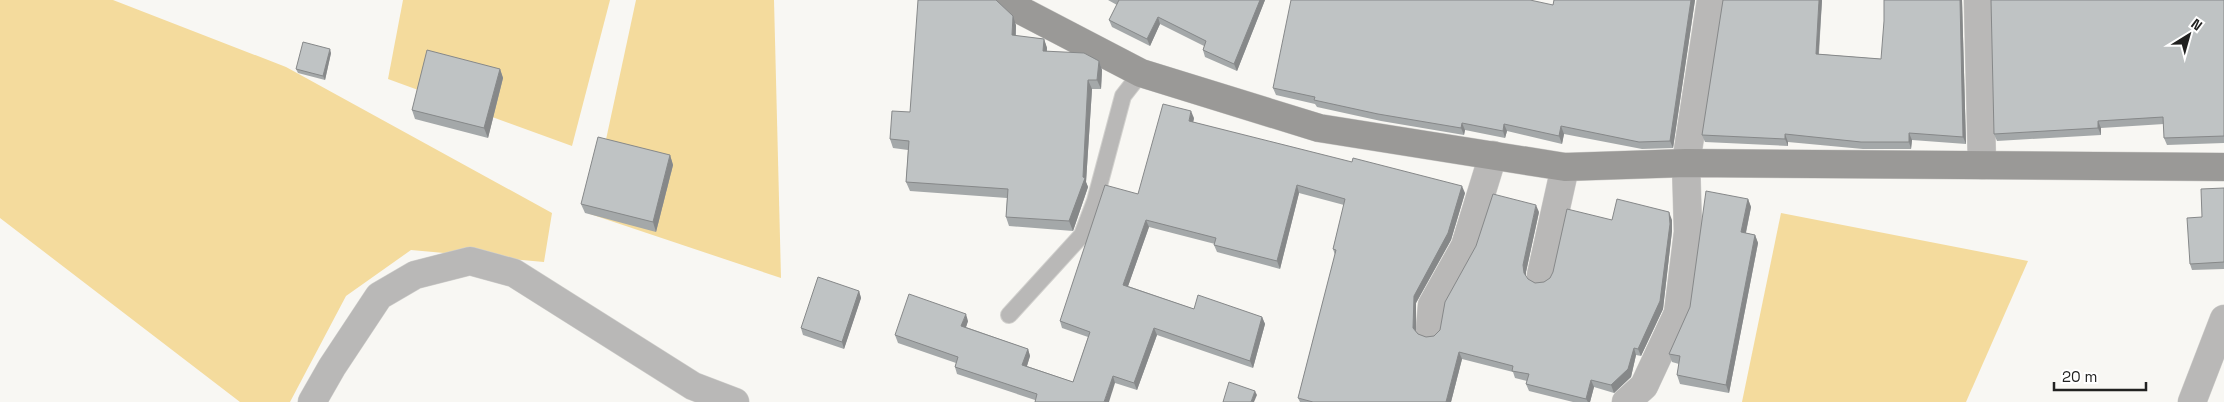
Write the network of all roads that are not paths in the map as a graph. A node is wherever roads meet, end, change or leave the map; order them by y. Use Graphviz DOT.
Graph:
graph roads {
  1 [pos="1010,0"];
  2 [pos="1711,0"];
  3 [pos="1978,0"];
  4 [pos="1141,73"];
  5 [pos="1493,155"];
  6 [pos="1686,163"];
  7 [pos="1982,165"];
  8 [pos="1565,167"];
  9 [pos="2224,167"];
  10 [pos="1541,275"];
  11 [pos="1009,315"];
  12 [pos="2224,319"];
  13 [pos="1430,329"];
  14 [pos="312,402"];
  15 [pos="735,402"];
  16 [pos="1626,402"];
  17 [pos="2192,402"];
  1 -- 4 [label="street"];
  2 -- 6 [label="street"];
  3 -- 7 [label="street"];
  4 -- 5 [label="street"];
  4 -- 11 [label="lane"];
  5 -- 8 [label="street"];
  5 -- 13 [label="street"];
  6 -- 7 [label="street"];
  6 -- 8 [label="street"];
  6 -- 16 [label="street"];
  7 -- 9 [label="street"];
  8 -- 10 [label="street"];
  12 -- 17 [label="street"];
  14 -- 15 [label="street"];
}
